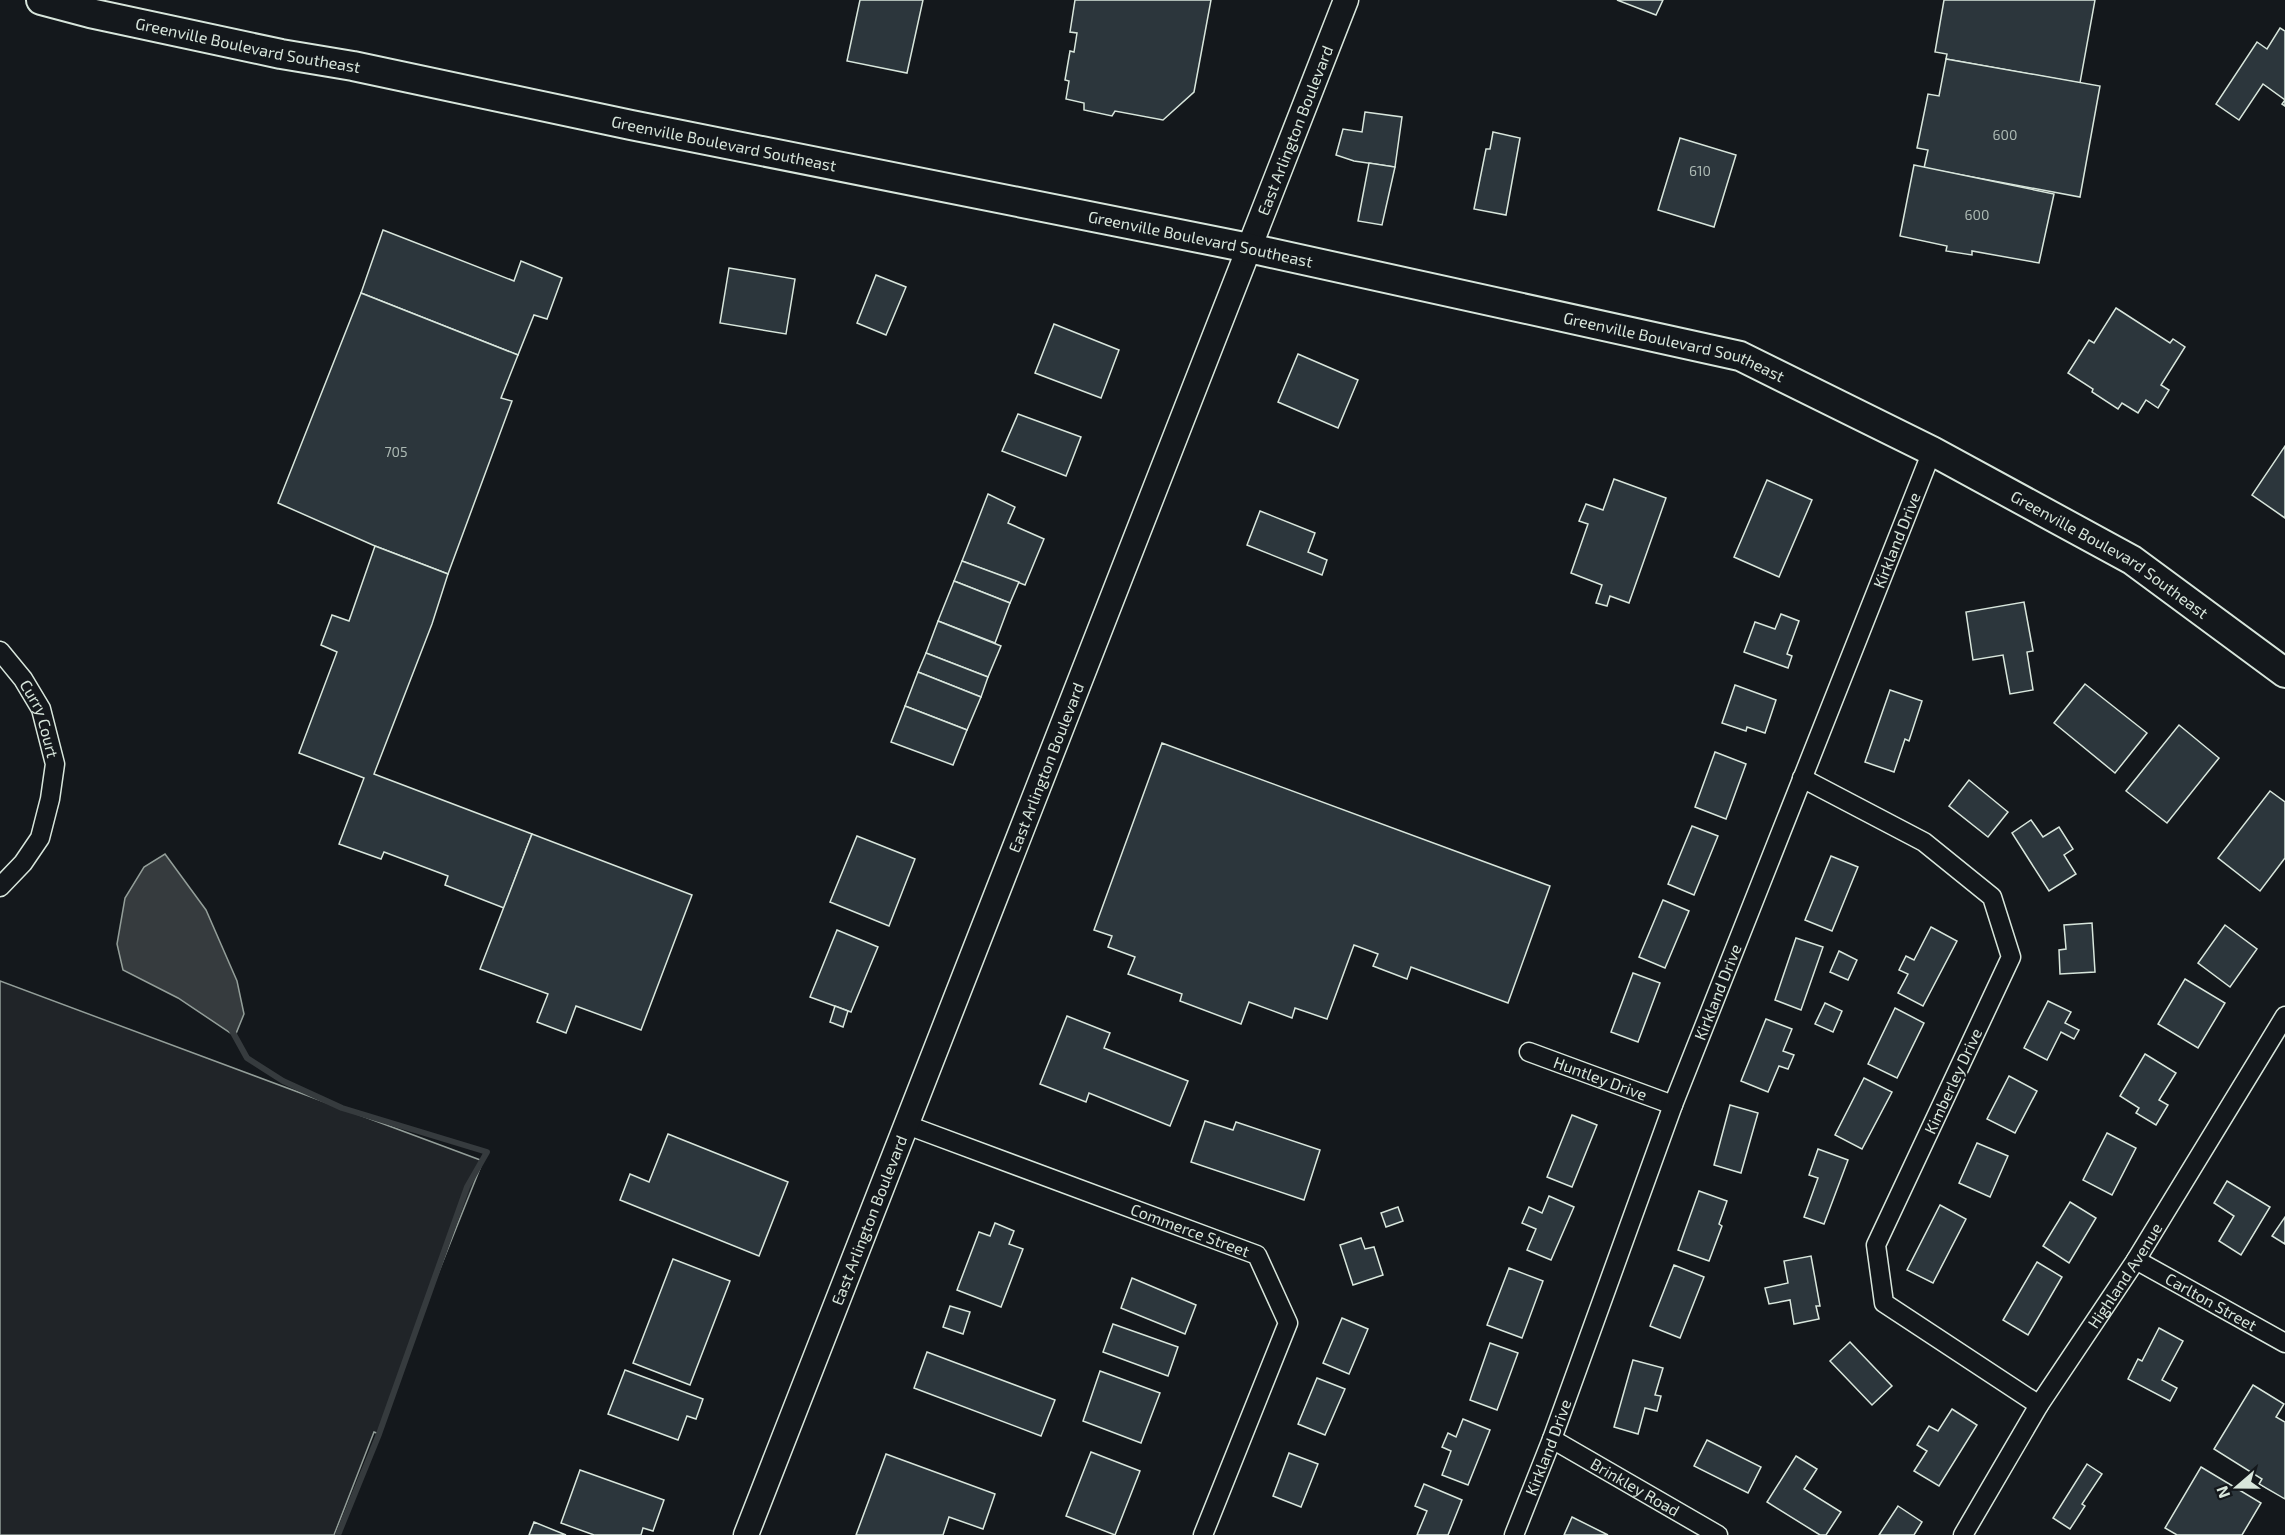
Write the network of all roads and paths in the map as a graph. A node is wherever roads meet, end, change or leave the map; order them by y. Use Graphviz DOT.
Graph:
graph roads {
  1 [pos="41,0"];
  2 [pos="1346,0"];
  3 [pos="1249,248"];
  4 [pos="1932,451"];
  5 [pos="0,651"];
  6 [pos="2285,673"];
  7 [pos="1802,778"];
  8 [pos="0,887"];
  9 [pos="2285,1016"];
  10 [pos="1529,1052"];
  11 [pos="1673,1105"];
  12 [pos="907,1125"];
  13 [pos="2136,1260"];
  14 [pos="2285,1343"];
  15 [pos="2039,1405"];
  16 [pos="1552,1439"];
  17 [pos="746,1535"];
  18 [pos="1203,1535"];
  19 [pos="1514,1535"];
  20 [pos="1718,1535"];
  21 [pos="1963,1535"];
  1 -- 3 [label="highway, Greenville Boulevard Southeast"];
  2 -- 3 [label="main road, East Arlington Boulevard"];
  3 -- 4 [label="highway, Greenville Boulevard Southeast"];
  3 -- 12 [label="main road, East Arlington Boulevard"];
  4 -- 6 [label="highway, Greenville Boulevard Southeast"];
  4 -- 7 [label="street, Kirkland Drive"];
  5 -- 8 [label="street, Curry Court"];
  7 -- 11 [label="street, Kirkland Drive"];
  7 -- 15 [label="street, Kimberley Drive"];
  9 -- 13 [label="street, Highland Avenue"];
  10 -- 11 [label="street, Huntley Drive"];
  11 -- 16 [label="street, Kirkland Drive"];
  12 -- 17 [label="main road, East Arlington Boulevard"];
  12 -- 18 [label="street, Commerce Street"];
  13 -- 14 [label="street, Carlton Street"];
  13 -- 15 [label="street, Highland Avenue"];
  15 -- 21 [label="street, Highland Avenue"];
  16 -- 19 [label="street, Kirkland Drive"];
  16 -- 20 [label="street, Brinkley Road"];
}
